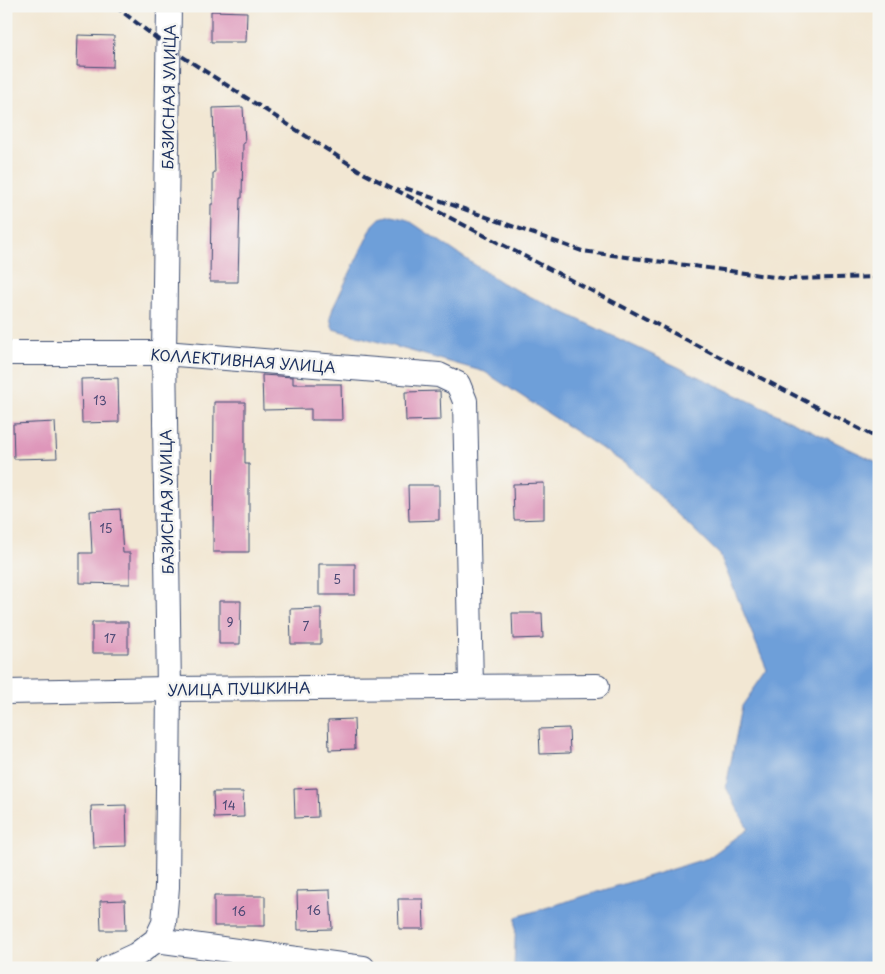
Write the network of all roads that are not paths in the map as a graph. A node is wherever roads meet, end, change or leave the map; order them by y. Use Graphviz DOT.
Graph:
graph roads {
  1 [pos="169,6"];
  2 [pos="6,353"];
  3 [pos="164,353"];
  4 [pos="471,686"];
  5 [pos="597,686"];
  6 [pos="169,689"];
  7 [pos="6,692"];
  8 [pos="156,940"];
  9 [pos="108,968"];
  10 [pos="362,968"];
  1 -- 3 [label="street, БАЗИСНАЯ УЛИЦА"];
  2 -- 3 [label="street, КОЛЛЕКТИВНАЯ УЛИЦА"];
  3 -- 4 [label="street, КОЛЛЕКТИВНАЯ УЛИЦА"];
  3 -- 6 [label="street, БАЗИСНАЯ УЛИЦА"];
  4 -- 5 [label="street, УЛИЦА ПУШКИНА"];
  4 -- 6 [label="street, УЛИЦА ПУШКИНА"];
  6 -- 7 [label="street, УЛИЦА ПУШКИНА"];
  6 -- 8 [label="street, БАЗИСНАЯ УЛИЦА"];
  8 -- 9 [label="street"];
  8 -- 10 [label="street"];
}
